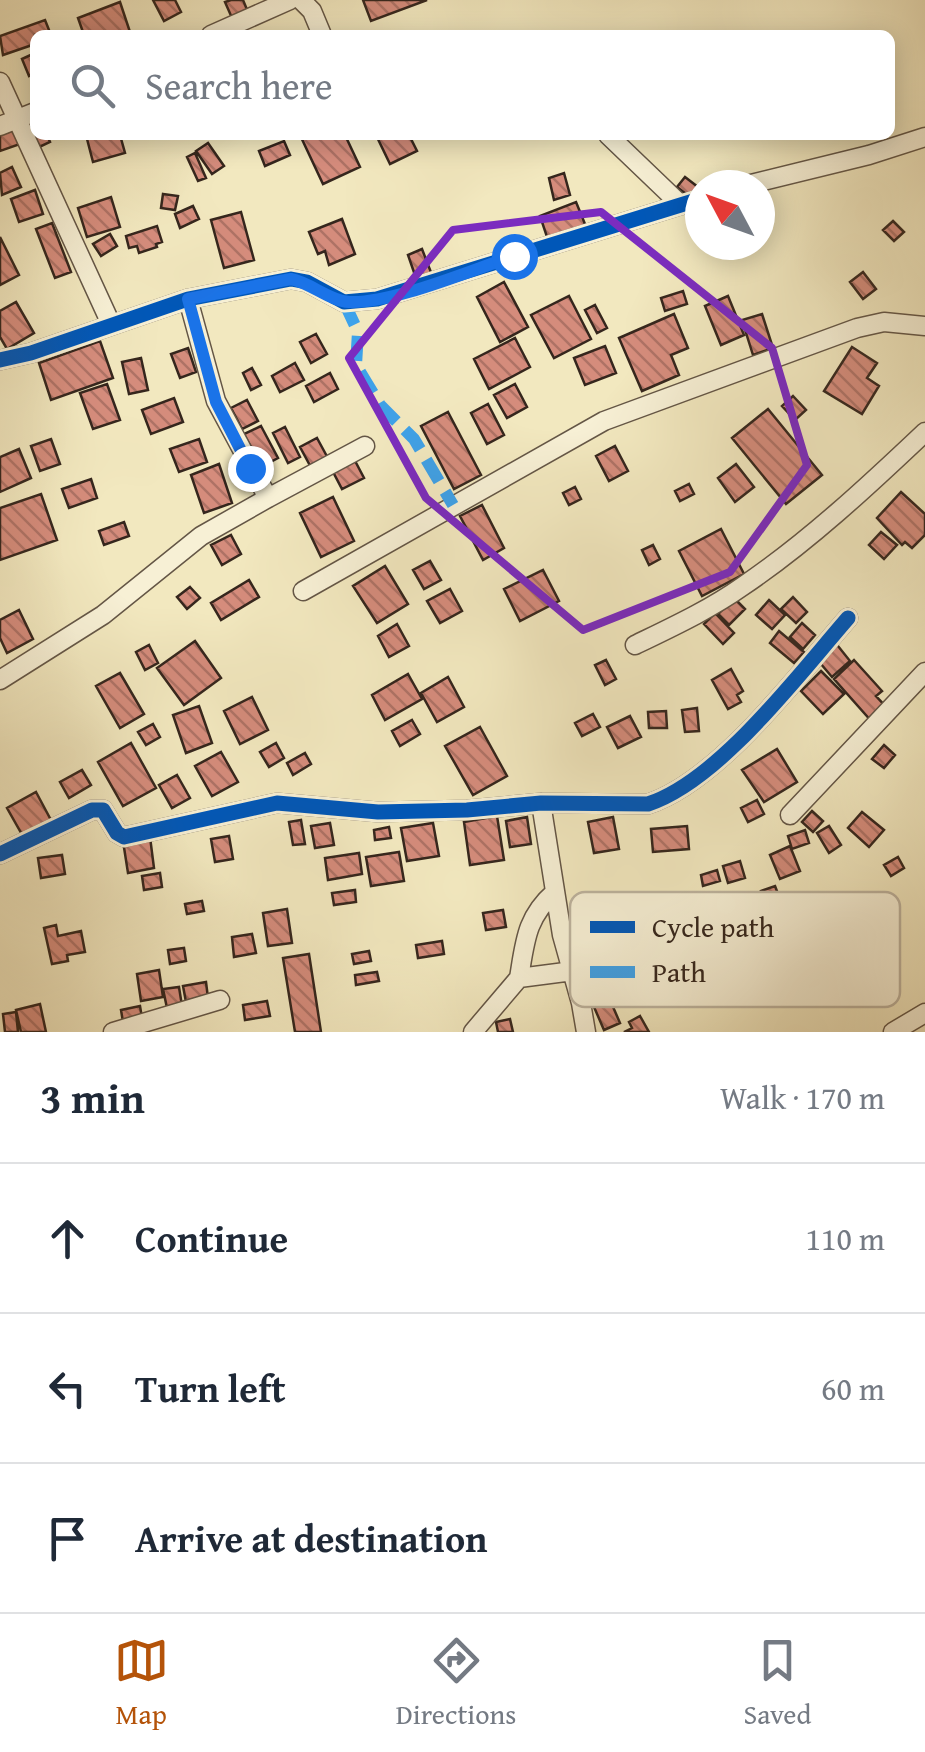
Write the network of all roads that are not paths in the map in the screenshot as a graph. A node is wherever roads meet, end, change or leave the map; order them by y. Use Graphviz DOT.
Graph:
graph roads {
  1 [pos="290,0"];
  2 [pos="302,0"];
  3 [pos="222,30"];
  4 [pos="320,30"];
  5 [pos="0,82"];
  6 [pos="8,123"];
  7 [pos="925,137"];
  8 [pos="614,140"];
  9 [pos="775,178"];
  10 [pos="685,197"];
  11 [pos="685,204"];
  12 [pos="188,299"];
  13 [pos="111,324"];
  14 [pos="925,326"];
  15 [pos="0,360"];
  16 [pos="925,432"];
  17 [pos="365,446"];
  18 [pos="268,498"];
  19 [pos="303,591"];
  20 [pos="848,618"];
  21 [pos="635,646"];
  22 [pos="925,672"];
  23 [pos="0,680"];
  24 [pos="541,803"];
  25 [pos="790,816"];
  26 [pos="0,854"];
  27 [pos="555,892"];
  28 [pos="570,960"];
  29 [pos="570,970"];
  30 [pos="519,978"];
  31 [pos="220,1000"];
  32 [pos="581,1007"];
  33 [pos="925,1013"];
  34 [pos="113,1032"];
  35 [pos="473,1032"];
  36 [pos="586,1032"];
  37 [pos="893,1032"];
  1 -- 3 [label="street"];
  2 -- 4 [label="street"];
  5 -- 6 [label="street"];
  6 -- 13 [label="street"];
  7 -- 9 [label="street"];
  8 -- 10 [label="street"];
  11 -- 12 [label="street"];
  12 -- 13 [label="street"];
  12 -- 18 [label="street"];
  13 -- 15 [label="street"];
  14 -- 19 [label="street"];
  16 -- 21 [label="street"];
  17 -- 18 [label="street"];
  18 -- 23 [label="street"];
  20 -- 24 [label="street"];
  22 -- 25 [label="street"];
  24 -- 26 [label="street"];
  24 -- 27 [label="street"];
  27 -- 28 [label="street"];
  27 -- 30 [label="street"];
  29 -- 30 [label="street"];
  30 -- 35 [label="street"];
  31 -- 34 [label="street"];
  32 -- 36 [label="street"];
  33 -- 37 [label="street"];
}
